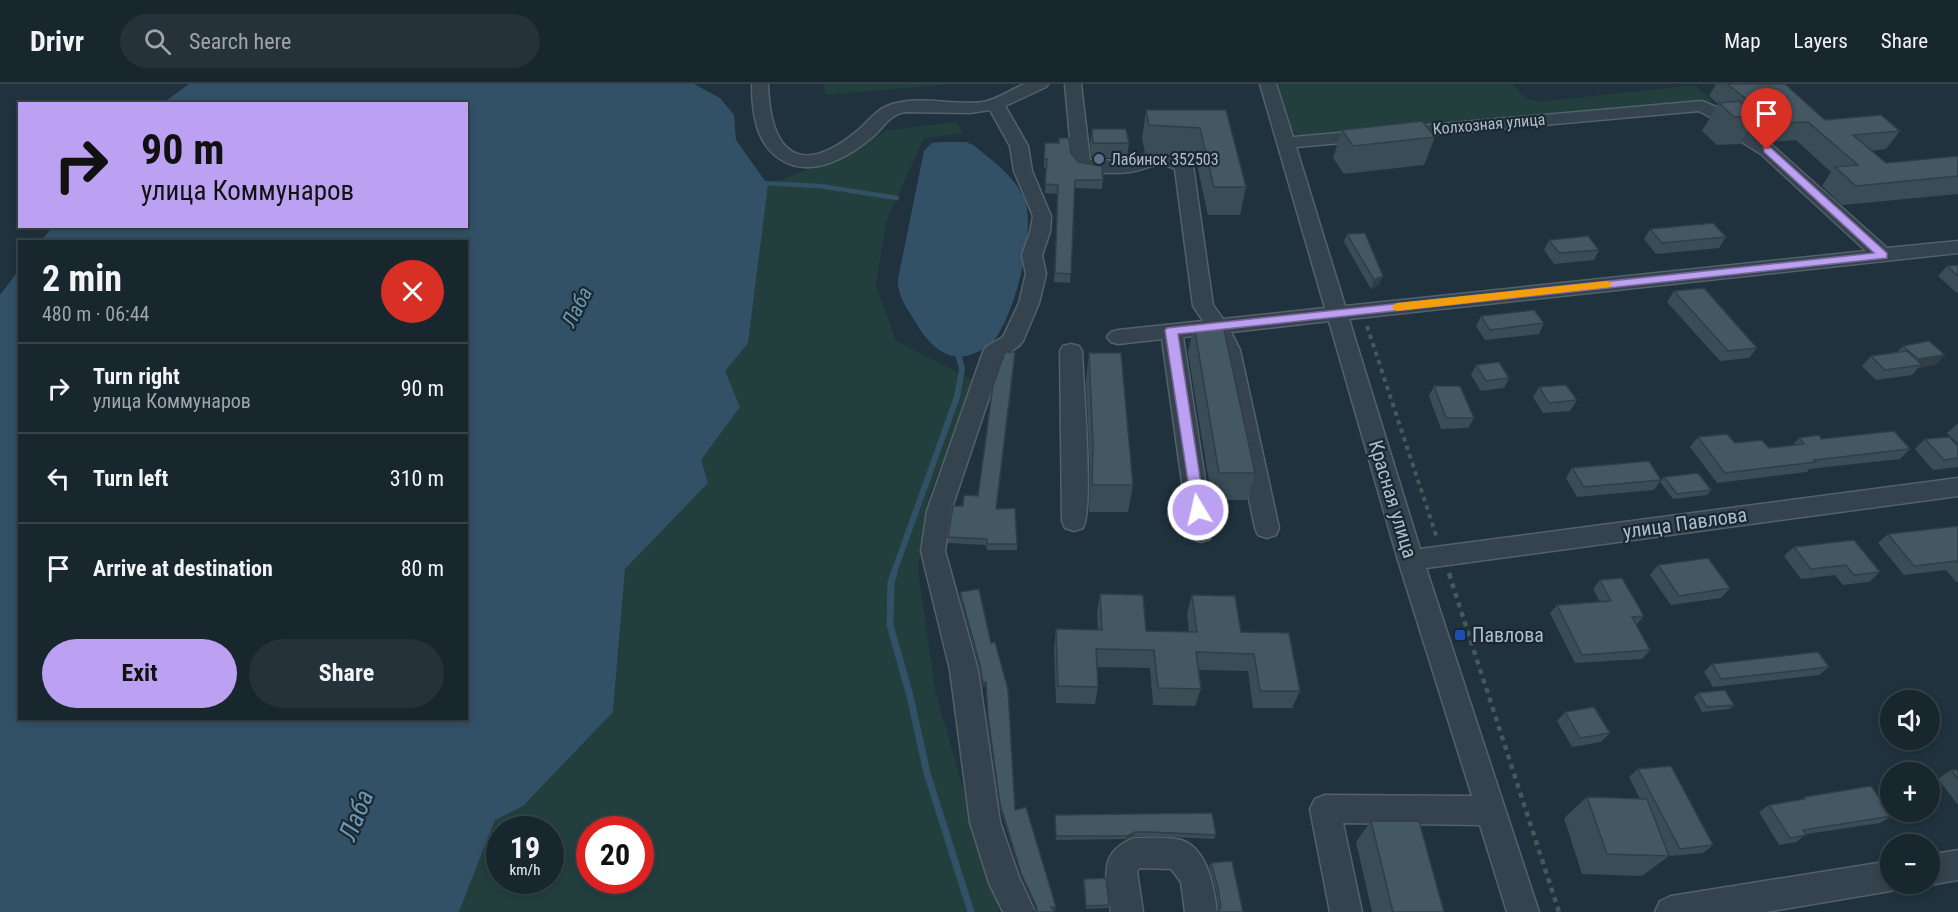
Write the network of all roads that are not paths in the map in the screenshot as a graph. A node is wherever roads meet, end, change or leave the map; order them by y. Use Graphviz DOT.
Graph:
graph roads {
  1 [pos="760,84"];
  2 [pos="1040,84"];
  3 [pos="1073,84"];
  4 [pos="1268,84"];
  5 [pos="1005,99"];
  6 [pos="1286,143"];
  7 [pos="1958,247"];
  8 [pos="1883,255"];
  9 [pos="1337,313"];
  10 [pos="1217,325"];
  11 [pos="1171,330"];
  12 [pos="1118,337"];
  13 [pos="1071,351"];
  14 [pos="1958,487"];
  15 [pos="1074,521"];
  16 [pos="1268,528"];
  17 [pos="1201,532"];
  18 [pos="1411,560"];
  19 [pos="1491,811"];
  20 [pos="1958,865"];
  21 [pos="1940,868"];
  22 [pos="1880,878"];
  23 [pos="1019,912"];
  24 [pos="1127,912"];
  25 [pos="1201,912"];
  26 [pos="1346,912"];
  27 [pos="1524,912"];
  28 [pos="1671,912"];
  1 -- 5 [label="street"];
  2 -- 5 [label="street"];
  3 -- 10 [label="street"];
  4 -- 6 [label="street, Красная улица"];
  5 -- 23 [label="street"];
  6 -- 8 [label="street, Колхозная улица"];
  6 -- 9 [label="street, Красная улица"];
  7 -- 8 [label="street"];
  8 -- 9 [label="street"];
  9 -- 10 [label="street"];
  9 -- 18 [label="street, Красная улица"];
  10 -- 11 [label="street"];
  10 -- 16 [label="street"];
  11 -- 12 [label="street"];
  11 -- 17 [label="street"];
  13 -- 15 [label="street"];
  14 -- 18 [label="street, улица Павлова"];
  18 -- 19 [label="street, Красная улица"];
  19 -- 26 [label="street"];
  19 -- 27 [label="street, Красная улица"];
  20 -- 21 [label="street"];
  22 -- 28 [label="street"];
  24 -- 25 [label="street"];
}
